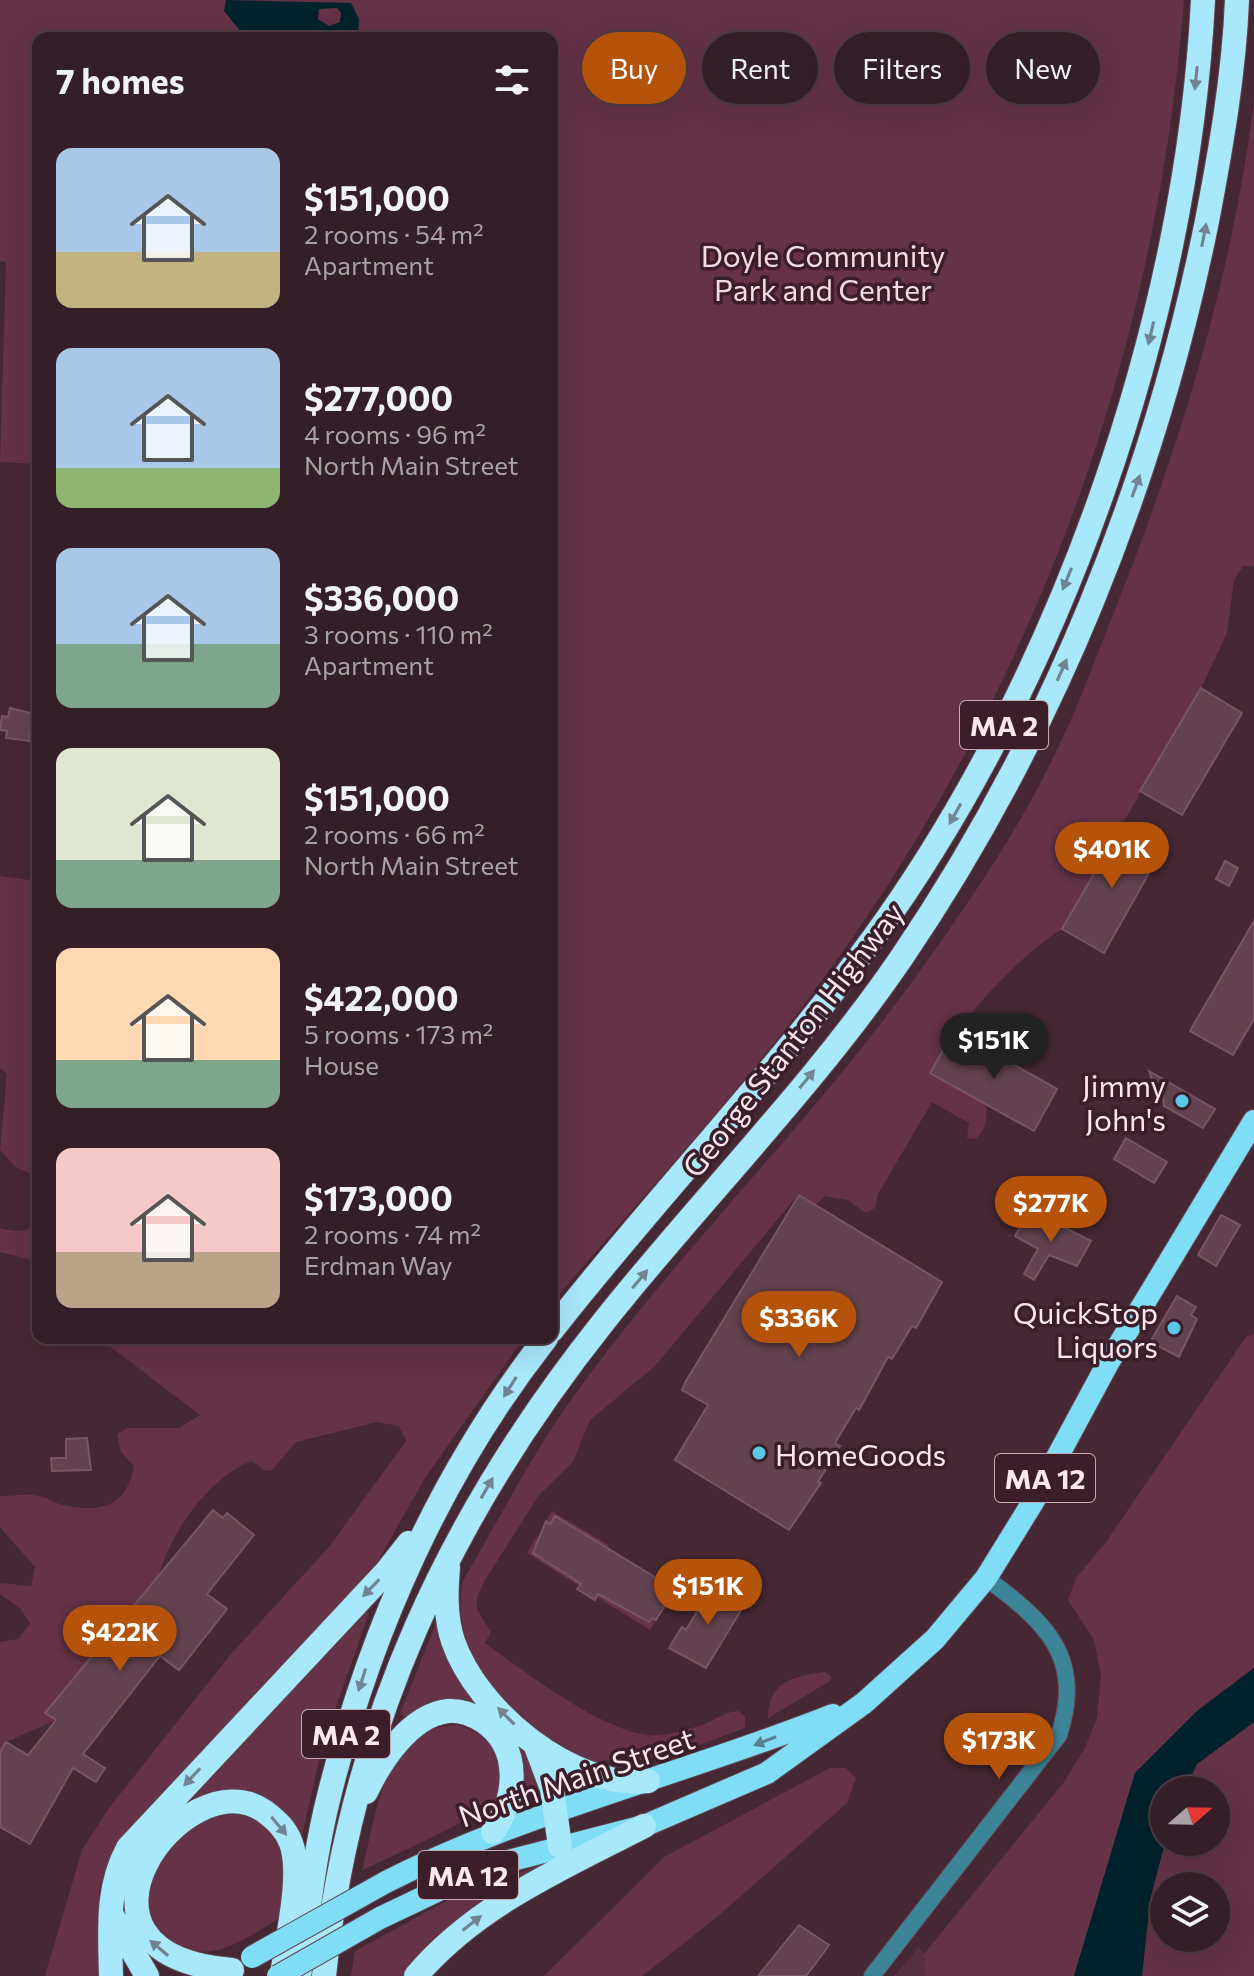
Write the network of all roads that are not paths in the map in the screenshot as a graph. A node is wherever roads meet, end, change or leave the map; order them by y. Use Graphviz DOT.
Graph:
graph roads {
  1 [pos="1203,0"];
  2 [pos="1237,0"];
  3 [pos="1254,1121"];
  4 [pos="558,1323"];
  5 [pos="541,1344"];
  6 [pos="438,1506"];
  7 [pos="449,1557"];
  8 [pos="986,1578"];
  9 [pos="864,1703"];
  10 [pos="534,1742"];
  11 [pos="648,1781"];
  12 [pos="555,1812"];
  13 [pos="644,1826"];
  14 [pos="493,1832"];
  15 [pos="346,1834"];
  16 [pos="560,1846"];
  17 [pos="111,1911"];
  18 [pos="242,1963"];
  19 [pos="111,1976"];
  20 [pos="147,1976"];
  21 [pos="280,1976"];
  22 [pos="299,1976"];
  23 [pos="324,1976"];
  24 [pos="416,1976"];
  25 [pos="872,1976"];
  1 -- 4 [label="highway, George Stanton Highway / MA 2, one-way"];
  7 -- 2 [label="highway, George Stanton Highway / MA 2, one-way"];
  3 -- 8 [label="highway, North Main Street / MA 12"];
  5 -- 6 [label="highway, MA 2, one-way"];
  6 -- 17 [label="highway, one-way"];
  6 -- 22 [label="highway, MA 2, one-way"];
  10 -- 7 [label="highway, one-way"];
  7 -- 15 [label="highway, George Stanton Highway / MA 2"];
  8 -- 9 [label="highway, North Main Street / MA 12"];
  8 -- 25 [label="street"];
  9 -- 11 [label="highway, North Main Street / MA 12, one-way"];
  9 -- 13 [label="highway, North Main Street / MA 12"];
  10 -- 11 [label="highway"];
  10 -- 12 [label="highway"];
  11 -- 12 [label="highway, North Main Street / MA 12"];
  12 -- 14 [label="highway, North Main Street / MA 12"];
  12 -- 16 [label="highway"];
  13 -- 16 [label="highway, North Main Street / MA 12"];
  24 -- 13 [label="highway, one-way"];
  14 -- 15 [label="highway"];
  14 -- 18 [label="highway, North Main Street / MA 12, bridge"];
  15 -- 23 [label="highway, George Stanton Highway / MA 2"];
  16 -- 21 [label="highway, North Main Street / MA 12, bridge"];
  17 -- 19 [label="highway"];
  17 -- 20 [label="highway"];
  18 -- 21 [label="highway, one-way"];
}
